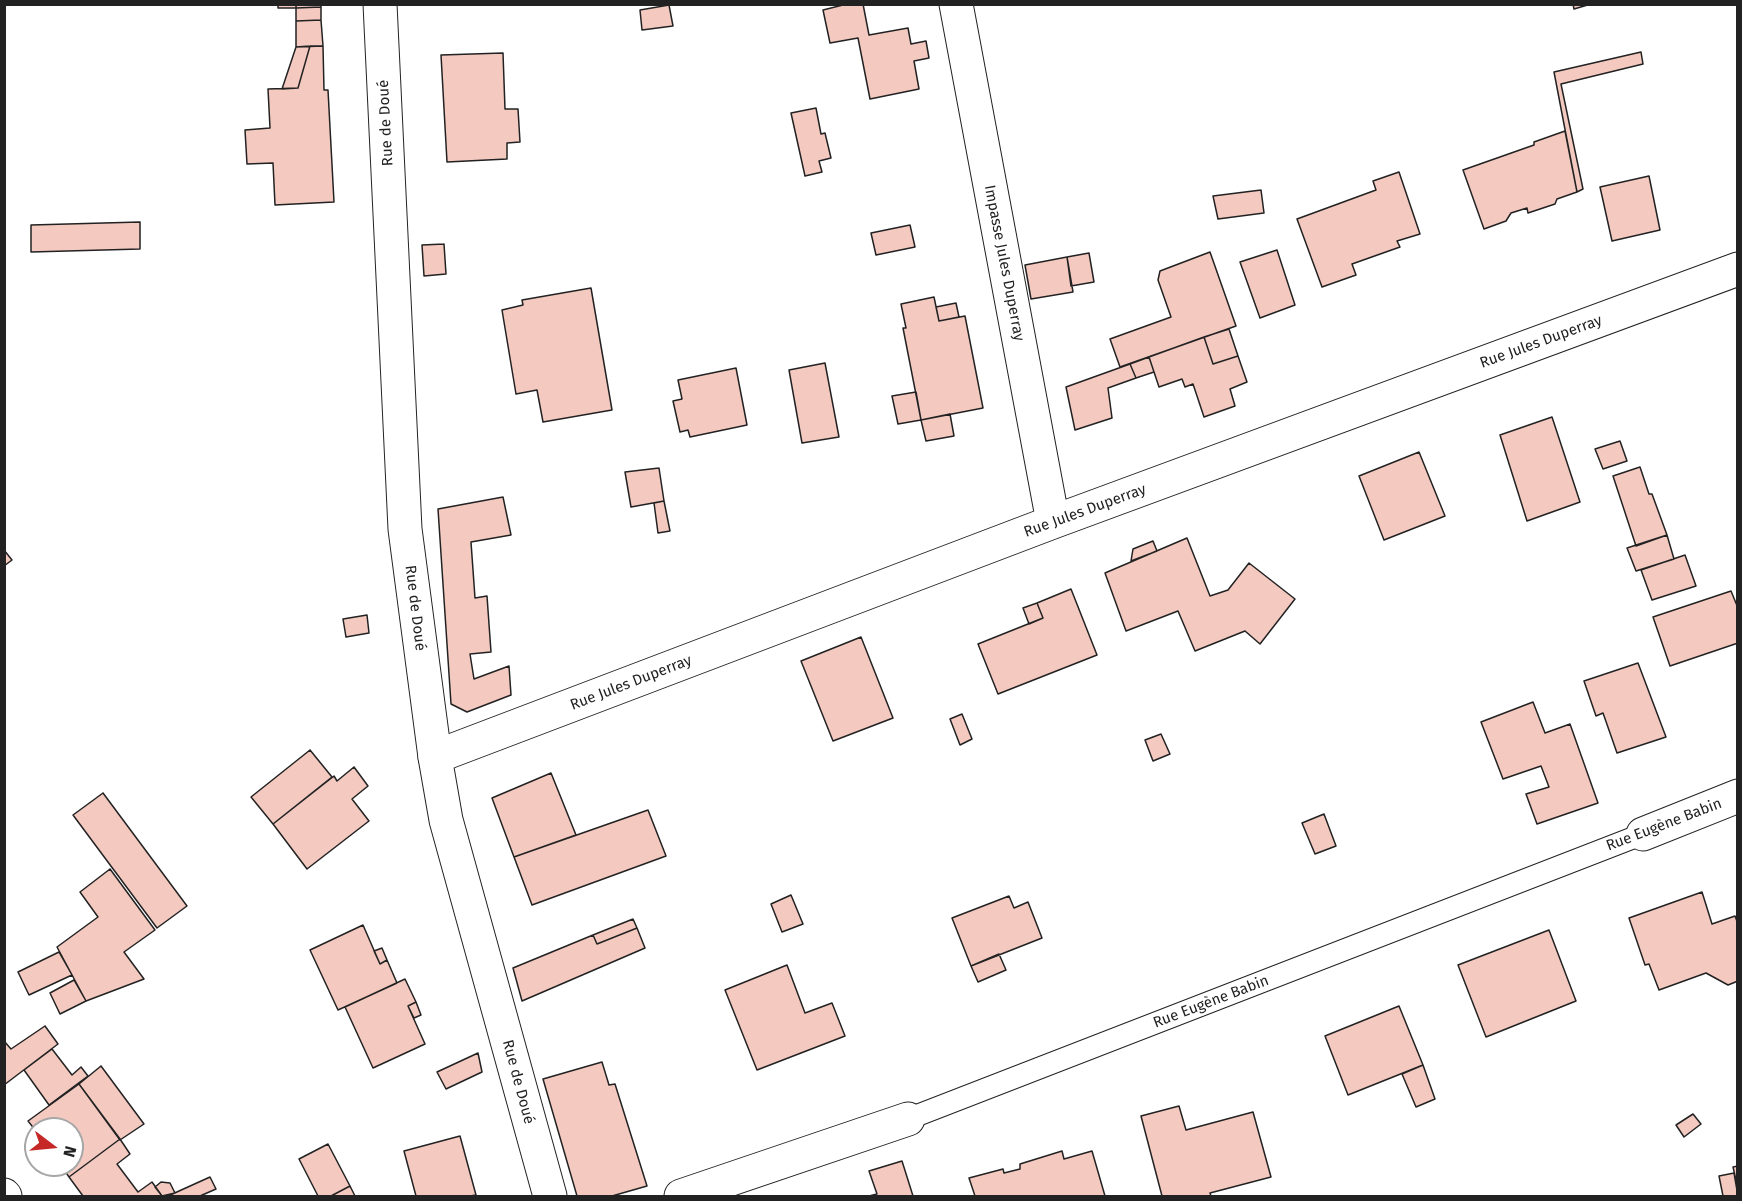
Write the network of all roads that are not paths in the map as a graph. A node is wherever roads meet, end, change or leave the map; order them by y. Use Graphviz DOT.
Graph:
graph roads {
  1 [pos="380,4"];
  2 [pos="956,4"];
  3 [pos="1737,269"];
  4 [pos="1053,522"];
  5 [pos="435,758"];
  6 [pos="1737,796"];
  7 [pos="1643,834"];
  8 [pos="908,1119"];
  9 [pos="550,1197"];
  10 [pos="681,1197"];
  1 -- 5 [label="street, Rue de Doué"];
  2 -- 4 [label="street, Impasse Jules Duperray"];
  3 -- 4 [label="street, Rue Jules Duperray"];
  4 -- 5 [label="street, Rue Jules Duperray"];
  5 -- 9 [label="street, Rue de Doué"];
  6 -- 7 [label="street, Rue Eugène Babin"];
  7 -- 8 [label="lane, Rue Eugène Babin"];
  8 -- 10 [label="street, Rue Eugène Babin"];
}
